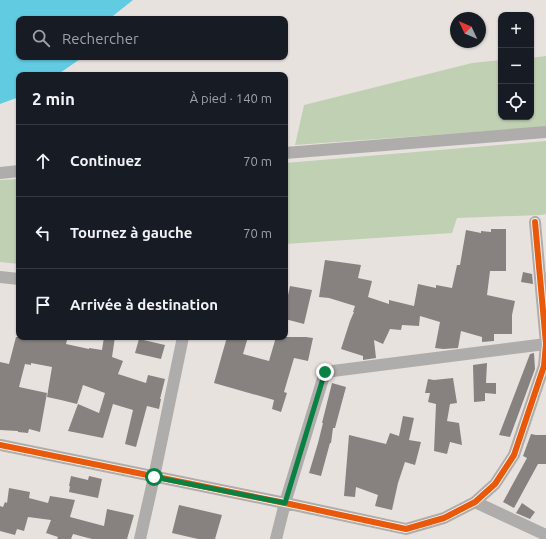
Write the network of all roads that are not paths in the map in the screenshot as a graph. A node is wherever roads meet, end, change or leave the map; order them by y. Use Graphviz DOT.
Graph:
graph roads {
  1 [pos="546,132"];
  2 [pos="288,153"];
  3 [pos="16,171"];
  4 [pos="0,173"];
  5 [pos="535,222"];
  6 [pos="0,277"];
  7 [pos="16,279"];
  8 [pos="182,340"];
  9 [pos="546,344"];
  10 [pos="0,445"];
  11 [pos="154,477"];
  12 [pos="475,502"];
  13 [pos="285,503"];
  14 [pos="546,535"];
  15 [pos="140,539"];
  16 [pos="276,539"];
  1 -- 2 [label="street"];
  3 -- 4 [label="street"];
  5 -- 9 [label="street"];
  6 -- 7 [label="street"];
  8 -- 11 [label="street"];
  9 -- 12 [label="street"];
  9 -- 13 [label="street"];
  10 -- 11 [label="street"];
  11 -- 13 [label="street"];
  11 -- 15 [label="street"];
  12 -- 13 [label="street"];
  12 -- 14 [label="street"];
  13 -- 16 [label="street"];
}
